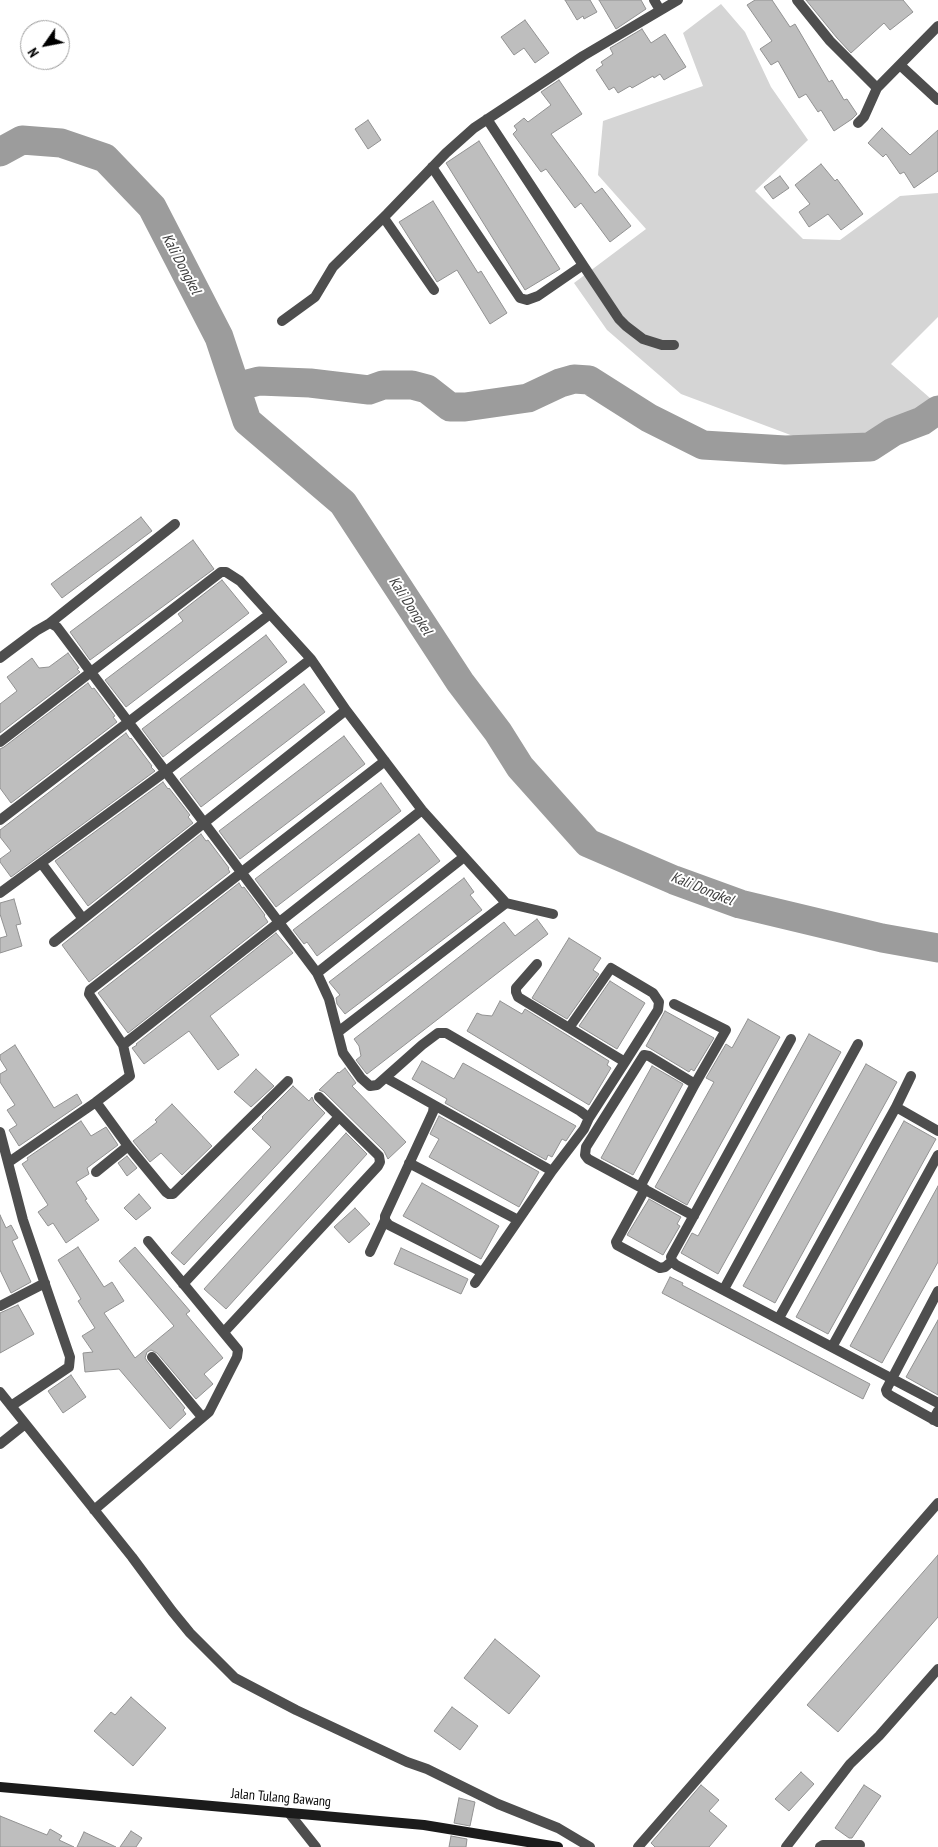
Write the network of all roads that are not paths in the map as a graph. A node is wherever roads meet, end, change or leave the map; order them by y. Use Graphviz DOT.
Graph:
graph roads {
  1 [pos="654,0"];
  2 [pos="678,0"];
  3 [pos="796,0"];
  4 [pos="660,10"];
  5 [pos="938,26"];
  6 [pos="900,64"];
  7 [pos="877,88"];
  8 [pos="938,100"];
  9 [pos="487,119"];
  10 [pos="858,123"];
  11 [pos="432,167"];
  12 [pos="384,218"];
  13 [pos="583,265"];
  14 [pos="434,290"];
  15 [pos="282,320"];
  16 [pos="674,345"];
  17 [pos="175,524"];
  18 [pos="270,614"];
  19 [pos="50,623"];
  20 [pos="0,658"];
  21 [pos="311,659"];
  22 [pos="91,673"];
  23 [pos="346,710"];
  24 [pos="128,722"];
  25 [pos="0,742"];
  26 [pos="385,761"];
  27 [pos="165,772"];
  28 [pos="422,810"];
  29 [pos="0,820"];
  30 [pos="203,823"];
  31 [pos="464,857"];
  32 [pos="42,864"];
  33 [pos="242,872"];
  34 [pos="0,894"];
  35 [pos="506,902"];
  36 [pos="553,914"];
  37 [pos="83,919"];
  38 [pos="280,923"];
  39 [pos="54,942"];
  40 [pos="537,964"];
  41 [pos="317,973"];
  42 [pos="674,1004"];
  43 [pos="569,1028"];
  44 [pos="338,1032"];
  45 [pos="791,1040"];
  46 [pos="122,1044"];
  47 [pos="858,1044"];
  48 [pos="625,1062"];
  49 [pos="911,1076"];
  50 [pos="386,1078"];
  51 [pos="288,1081"];
  52 [pos="695,1084"];
  53 [pos="319,1097"];
  54 [pos="96,1102"];
  55 [pos="434,1105"];
  56 [pos="896,1107"];
  57 [pos="338,1116"];
  58 [pos="589,1118"];
  59 [pos="0,1132"];
  60 [pos="938,1132"];
  61 [pos="128,1146"];
  62 [pos="938,1155"];
  63 [pos="8,1162"];
  64 [pos="409,1163"];
  65 [pos="552,1171"];
  66 [pos="96,1172"];
  67 [pos="642,1188"];
  68 [pos="694,1216"];
  69 [pos="385,1220"];
  70 [pos="518,1220"];
  71 [pos="148,1241"];
  72 [pos="370,1252"];
  73 [pos="672,1261"];
  74 [pos="482,1272"];
  75 [pos="45,1283"];
  76 [pos="475,1283"];
  77 [pos="183,1284"];
  78 [pos="724,1289"];
  79 [pos="938,1291"];
  80 [pos="0,1306"];
  81 [pos="779,1318"];
  82 [pos="224,1332"];
  83 [pos="832,1347"];
  84 [pos="152,1357"];
  85 [pos="892,1380"];
  86 [pos="0,1392"];
  87 [pos="938,1403"];
  88 [pos="11,1406"];
  89 [pos="202,1417"];
  90 [pos="936,1418"];
  91 [pos="26,1424"];
  92 [pos="0,1444"];
  93 [pos="938,1503"];
  94 [pos="94,1510"];
  95 [pos="938,1669"];
  96 [pos="0,1787"];
  97 [pos="289,1813"];
  98 [pos="860,1845"];
  99 [pos="316,1847"];
  100 [pos="558,1847"];
  101 [pos="590,1847"];
  102 [pos="638,1847"];
  103 [pos="786,1847"];
  104 [pos="820,1847"];
  1 -- 4 [label="street"];
  2 -- 4 [label="street"];
  3 -- 7 [label="street"];
  4 -- 9 [label="street"];
  5 -- 6 [label="street"];
  6 -- 7 [label="street"];
  6 -- 8 [label="street"];
  7 -- 10 [label="street"];
  9 -- 11 [label="street"];
  9 -- 13 [label="street"];
  11 -- 12 [label="street"];
  11 -- 13 [label="street"];
  12 -- 14 [label="street"];
  12 -- 15 [label="street"];
  13 -- 16 [label="street"];
  17 -- 19 [label="street"];
  18 -- 21 [label="street"];
  18 -- 22 [label="street"];
  18 -- 24 [label="street"];
  19 -- 20 [label="street"];
  19 -- 22 [label="street"];
  21 -- 23 [label="street"];
  21 -- 27 [label="street"];
  22 -- 24 [label="street"];
  22 -- 25 [label="street"];
  23 -- 26 [label="street"];
  23 -- 30 [label="street"];
  24 -- 27 [label="street"];
  24 -- 29 [label="street"];
  26 -- 28 [label="street"];
  26 -- 33 [label="street"];
  27 -- 30 [label="street"];
  27 -- 32 [label="street"];
  28 -- 31 [label="street"];
  28 -- 38 [label="street"];
  30 -- 33 [label="street"];
  30 -- 37 [label="street"];
  31 -- 35 [label="street"];
  31 -- 41 [label="street"];
  32 -- 34 [label="street"];
  32 -- 37 [label="street"];
  33 -- 38 [label="street"];
  33 -- 46 [label="street"];
  35 -- 36 [label="street"];
  35 -- 44 [label="street"];
  37 -- 39 [label="street"];
  38 -- 41 [label="street"];
  38 -- 46 [label="street"];
  40 -- 43 [label="street"];
  41 -- 44 [label="street"];
  42 -- 52 [label="street"];
  43 -- 48 [label="street"];
  43 -- 48 [label="street"];
  44 -- 50 [label="street"];
  45 -- 68 [label="street"];
  46 -- 54 [label="street"];
  47 -- 78 [label="street"];
  48 -- 58 [label="street"];
  49 -- 56 [label="street"];
  50 -- 55 [label="street"];
  50 -- 58 [label="street"];
  51 -- 61 [label="street"];
  52 -- 67 [label="street"];
  52 -- 67 [label="street"];
  53 -- 57 [label="street"];
  54 -- 61 [label="street"];
  54 -- 63 [label="street"];
  55 -- 64 [label="street"];
  55 -- 65 [label="street"];
  56 -- 60 [label="street"];
  56 -- 81 [label="street"];
  57 -- 77 [label="street"];
  57 -- 82 [label="street"];
  58 -- 65 [label="street"];
  59 -- 63 [label="street"];
  61 -- 66 [label="street"];
  62 -- 83 [label="street"];
  63 -- 75 [label="street"];
  64 -- 69 [label="street"];
  64 -- 70 [label="street"];
  65 -- 70 [label="street"];
  67 -- 68 [label="street"];
  67 -- 73 [label="street"];
  68 -- 73 [label="street"];
  69 -- 72 [label="street"];
  69 -- 74 [label="street"];
  70 -- 74 [label="street"];
  71 -- 77 [label="street"];
  73 -- 78 [label="street"];
  74 -- 76 [label="street"];
  75 -- 80 [label="street"];
  75 -- 88 [label="street"];
  77 -- 82 [label="street"];
  78 -- 81 [label="street"];
  79 -- 85 [label="street"];
  81 -- 83 [label="street"];
  82 -- 89 [label="street"];
  83 -- 85 [label="street"];
  84 -- 89 [label="street"];
  85 -- 87 [label="street"];
  85 -- 90 [label="street"];
  86 -- 88 [label="street"];
  88 -- 91 [label="street"];
  89 -- 94 [label="street"];
  91 -- 92 [label="street"];
  91 -- 94 [label="street"];
  93 -- 102 [label="street"];
  94 -- 101 [label="street"];
  95 -- 103 [label="street"];
  96 -- 97 [label="street, Jalan Tulang Bawang"];
  97 -- 99 [label="street"];
  97 -- 100 [label="street, Jalan Tulang Bawang"];
  98 -- 104 [label="street"];
}
